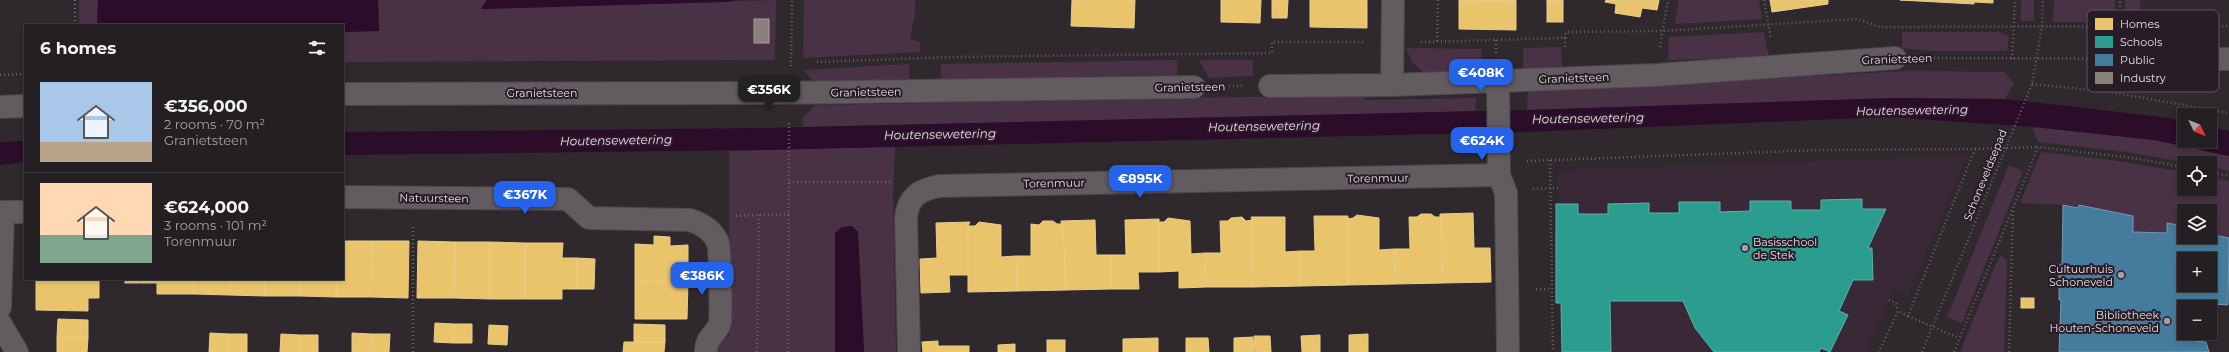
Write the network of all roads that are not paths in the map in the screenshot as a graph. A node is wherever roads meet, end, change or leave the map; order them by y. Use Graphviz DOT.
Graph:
graph roads {
  1 [pos="1393,0"];
  2 [pos="1895,58"];
  3 [pos="1498,81"];
  4 [pos="1392,85"];
  5 [pos="1270,86"];
  6 [pos="1194,87"];
  7 [pos="344,94"];
  8 [pos="24,106"];
  9 [pos="0,107"];
  10 [pos="1499,161"];
  11 [pos="344,197"];
  12 [pos="1,212"];
  13 [pos="24,212"];
  14 [pos="0,307"];
  15 [pos="0,323"];
  16 [pos="17,352"];
  17 [pos="706,352"];
  18 [pos="909,352"];
  19 [pos="1508,352"];
  1 -- 4 [label="street"];
  2 -- 3 [label="street, Granietsteen"];
  3 -- 4 [label="street, Granietsteen"];
  3 -- 10 [label="street"];
  4 -- 5 [label="street, Granietsteen"];
  6 -- 7 [label="street, Granietsteen"];
  8 -- 9 [label="street"];
  10 -- 18 [label="street, Torenmuur"];
  10 -- 19 [label="street"];
  11 -- 17 [label="street, Natuursteen"];
  12 -- 13 [label="street"];
  12 -- 14 [label="street"];
  15 -- 16 [label="street"];
}
